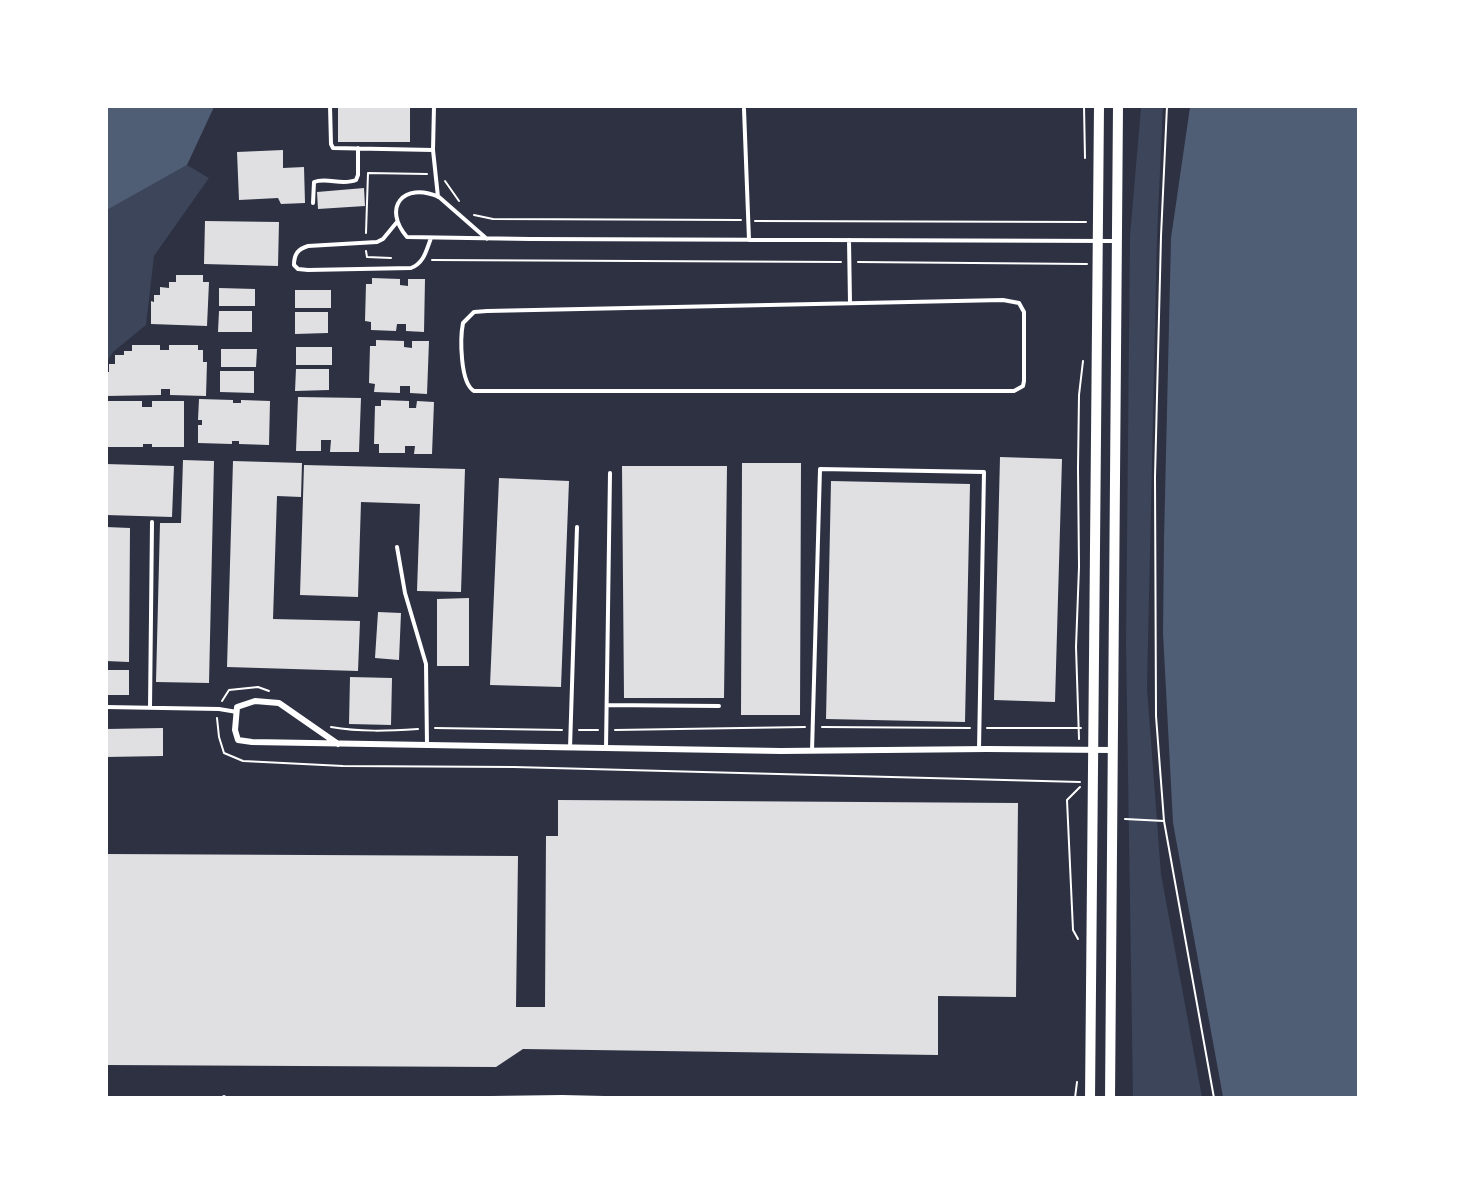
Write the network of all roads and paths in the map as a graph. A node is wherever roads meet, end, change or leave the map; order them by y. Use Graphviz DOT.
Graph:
graph roads {
  1 [pos="330,106"];
  2 [pos="434,106"];
  3 [pos="1099,106"];
  4 [pos="1118,106"];
  5 [pos="1167,106"];
  6 [pos="744,109"];
  7 [pos="358,148"];
  8 [pos="433,150"];
  9 [pos="436,175"];
  10 [pos="439,197"];
  11 [pos="314,203"];
  12 [pos="464,206"];
  13 [pos="470,211"];
  14 [pos="748,220"];
  15 [pos="397,222"];
  16 [pos="1088,222"];
  17 [pos="430,238"];
  18 [pos="488,239"];
  19 [pos="749,240"];
  20 [pos="849,240"];
  21 [pos="1098,241"];
  22 [pos="1117,241"];
  23 [pos="366,242"];
  24 [pos="400,259"];
  25 [pos="422,260"];
  26 [pos="849,262"];
  27 [pos="1087,264"];
  28 [pos="850,303"];
  29 [pos="1083,359"];
  30 [pos="610,473"];
  31 [pos="152,522"];
  32 [pos="578,527"];
  33 [pos="397,547"];
  34 [pos="268,691"];
  35 [pos="607,705"];
  36 [pos="719,706"];
  37 [pos="106,707"];
  38 [pos="150,708"];
  39 [pos="219,709"];
  40 [pos="237,712"];
  41 [pos="327,726"];
  42 [pos="813,727"];
  43 [pos="427,728"];
  44 [pos="979,728"];
  45 [pos="1078,728"];
  46 [pos="1092,728"];
  47 [pos="571,730"];
  48 [pos="607,730"];
  49 [pos="338,744"];
  50 [pos="427,745"];
  51 [pos="570,748"];
  52 [pos="606,748"];
  53 [pos="979,749"];
  54 [pos="1079,750"];
  55 [pos="1092,750"];
  56 [pos="1111,750"];
  57 [pos="812,751"];
  58 [pos="1111,818"];
  59 [pos="1164,821"];
  60 [pos="1081,944"];
  61 [pos="1077,1076"];
  62 [pos="420,1098"];
  63 [pos="647,1098"];
  64 [pos="1075,1098"];
  65 [pos="1090,1098"];
  66 [pos="1110,1098"];
  67 [pos="1214,1098"];
  1 -- 7 [label="lane"];
  2 -- 8 [label="lane"];
  3 -- 21 [label="main road"];
  4 -- 22 [label="main road"];
  5 -- 59 [label="path"];
  6 -- 14 [label="lane"];
  7 -- 8 [label="lane"];
  7 -- 11 [label="lane"];
  8 -- 9 [label="lane"];
  9 -- 10 [label="lane"];
  9 -- 12 [label="path"];
  9 -- 23 [label="path"];
  10 -- 15 [label="lane"];
  10 -- 18 [label="lane"];
  13 -- 14 [label="path"];
  14 -- 16 [label="path"];
  14 -- 19 [label="lane"];
  15 -- 17 [label="lane"];
  15 -- 23 [label="lane"];
  17 -- 18 [label="lane"];
  17 -- 25 [label="lane"];
  18 -- 19 [label="lane"];
  19 -- 20 [label="lane"];
  20 -- 21 [label="lane"];
  20 -- 26 [label="lane"];
  21 -- 22 [label="lane"];
  21 -- 46 [label="main road"];
  22 -- 56 [label="main road"];
  23 -- 24 [label="path"];
  23 -- 25 [label="lane"];
  25 -- 26 [label="path"];
  26 -- 27 [label="path"];
  26 -- 28 [label="lane"];
  28 -- 28 [label="lane"];
  29 -- 45 [label="path"];
  30 -- 35 [label="lane"];
  31 -- 38 [label="lane"];
  32 -- 47 [label="lane"];
  33 -- 43 [label="lane"];
  34 -- 39 [label="path"];
  35 -- 36 [label="lane"];
  35 -- 48 [label="lane"];
  37 -- 38 [label="lane"];
  38 -- 39 [label="lane"];
  39 -- 40 [label="lane"];
  39 -- 60 [label="path"];
  40 -- 49 [label="street"];
  40 -- 49 [label="street"];
  41 -- 43 [label="path"];
  42 -- 44 [label="path"];
  42 -- 44 [label="lane"];
  42 -- 48 [label="path"];
  42 -- 57 [label="lane"];
  43 -- 47 [label="path"];
  43 -- 50 [label="lane"];
  44 -- 45 [label="path"];
  44 -- 53 [label="lane"];
  45 -- 46 [label="path"];
  45 -- 54 [label="path"];
  46 -- 55 [label="main road"];
  47 -- 48 [label="path"];
  47 -- 51 [label="lane"];
  48 -- 52 [label="lane"];
  49 -- 50 [label="street"];
  50 -- 51 [label="street"];
  51 -- 52 [label="street"];
  52 -- 57 [label="street"];
  53 -- 54 [label="street"];
  53 -- 57 [label="street"];
  54 -- 55 [label="street"];
  55 -- 56 [label="street"];
  55 -- 65 [label="main road"];
  56 -- 58 [label="main road"];
  58 -- 59 [label="path"];
  58 -- 66 [label="main road"];
  59 -- 67 [label="path"];
  61 -- 64 [label="path"];
  62 -- 63 [label="path"];
}
